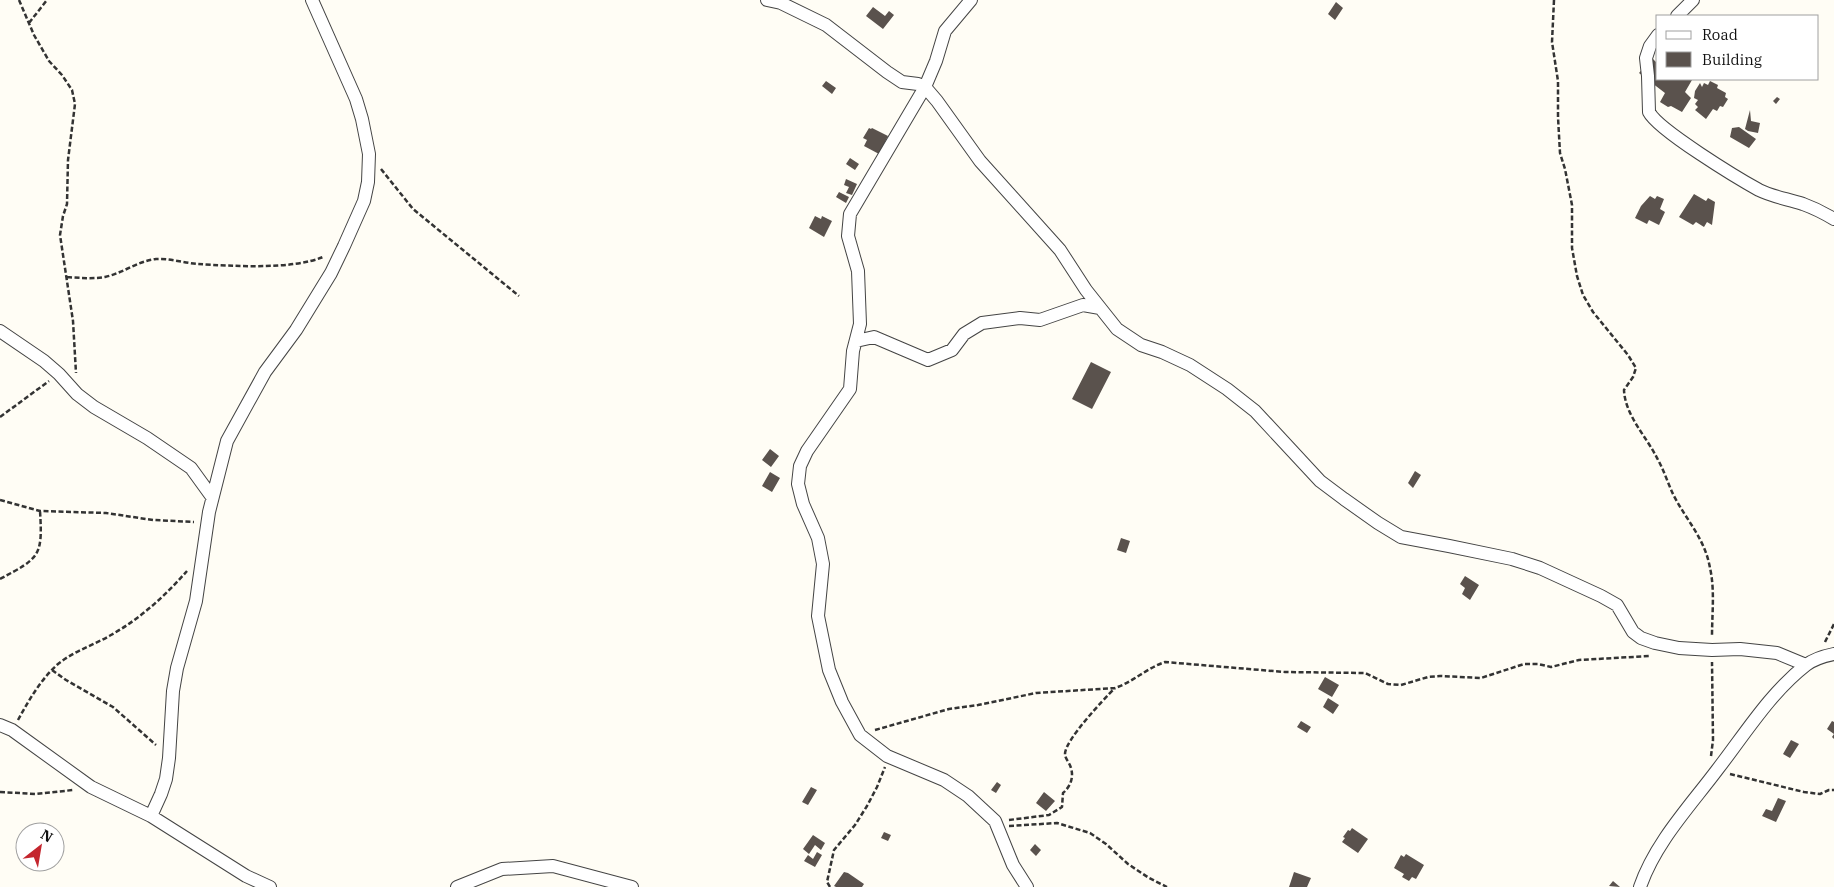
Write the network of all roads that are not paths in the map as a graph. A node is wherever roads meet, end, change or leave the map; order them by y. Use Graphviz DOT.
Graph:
graph roads {
  1 [pos="312,0"];
  2 [pos="767,0"];
  3 [pos="970,0"];
  4 [pos="1693,0"];
  5 [pos="1678,15"];
  6 [pos="1656,38"];
  7 [pos="925,88"];
  8 [pos="1834,220"];
  9 [pos="1100,308"];
  10 [pos="0,332"];
  11 [pos="856,341"];
  12 [pos="212,497"];
  13 [pos="1834,654"];
  14 [pos="1806,665"];
  15 [pos="0,725"];
  16 [pos="151,816"];
  17 [pos="270,887"];
  18 [pos="457,887"];
  19 [pos="632,887"];
  20 [pos="1027,887"];
  21 [pos="1640,887"];
  1 -- 12 [label="street"];
  2 -- 7 [label="street"];
  3 -- 7 [label="street"];
  4 -- 5 [label="street"];
  6 -- 8 [label="street"];
  7 -- 9 [label="street"];
  7 -- 11 [label="street"];
  9 -- 11 [label="street"];
  9 -- 14 [label="street"];
  10 -- 12 [label="street"];
  11 -- 20 [label="street"];
  12 -- 16 [label="street"];
  13 -- 14 [label="street"];
  14 -- 21 [label="street"];
  15 -- 16 [label="street"];
  16 -- 17 [label="street"];
  18 -- 19 [label="street"];
}
